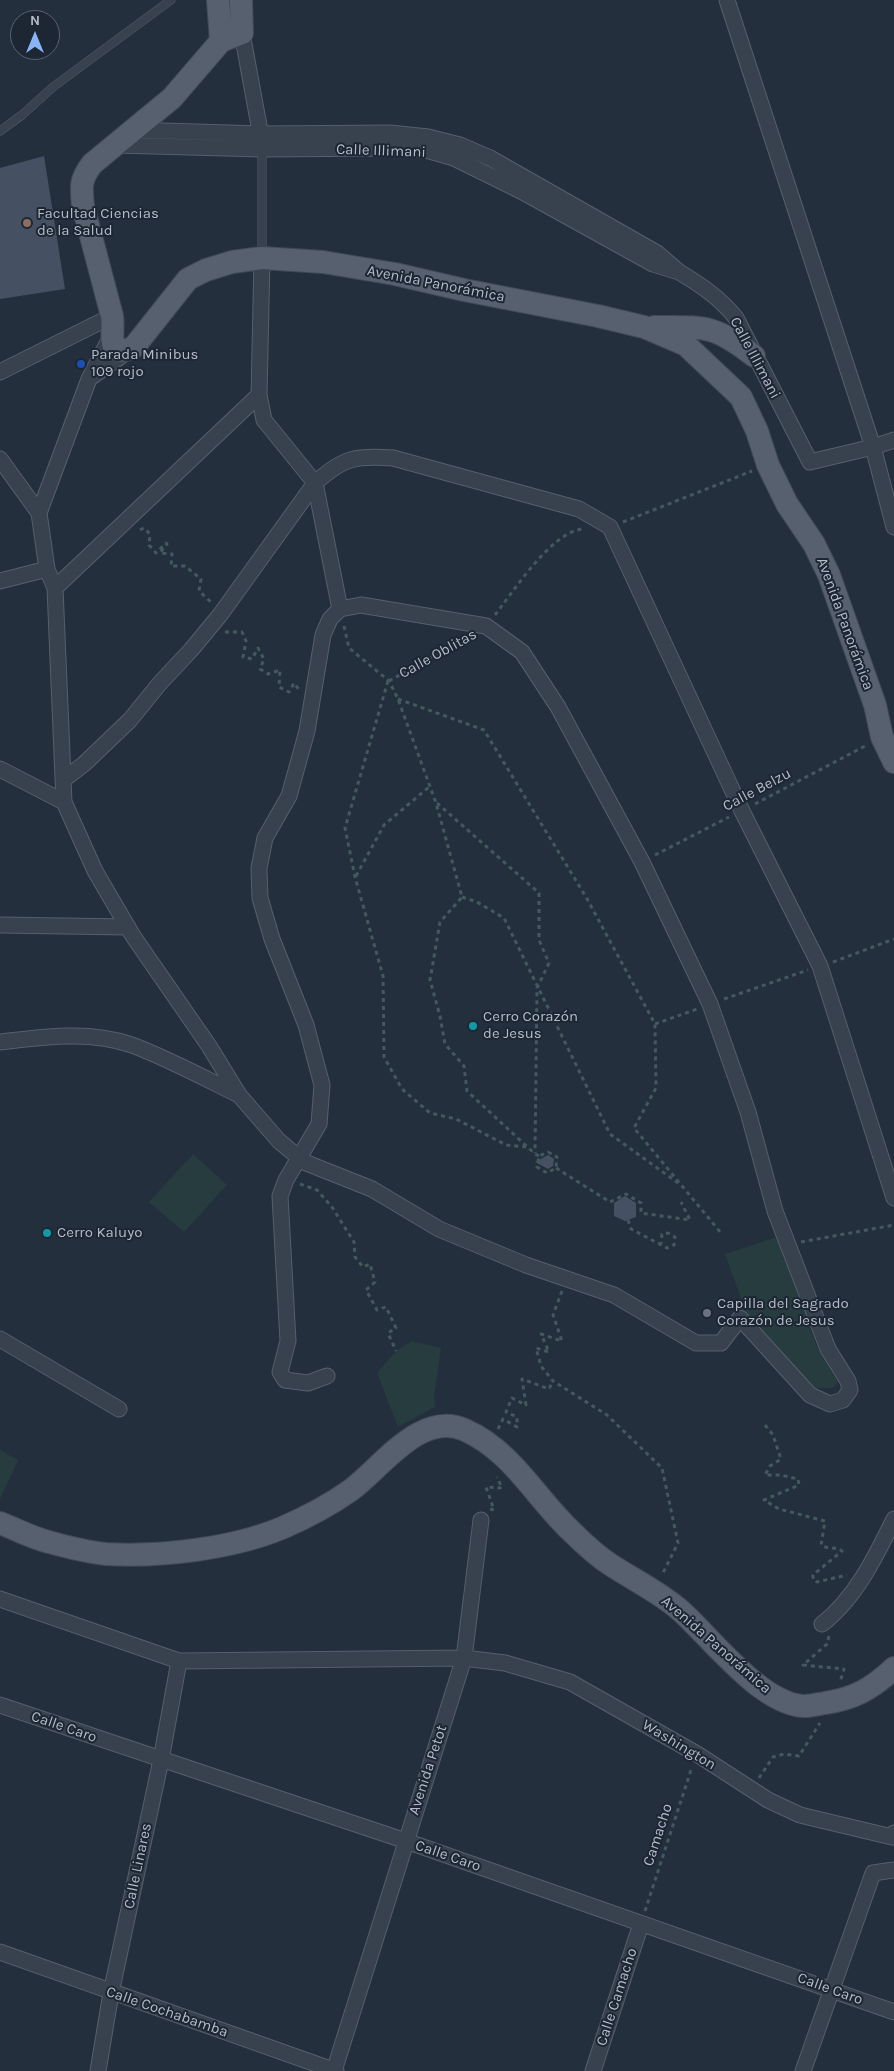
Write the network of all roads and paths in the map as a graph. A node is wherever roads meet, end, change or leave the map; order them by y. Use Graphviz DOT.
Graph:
graph roads {
  1 [pos="171,0"];
  2 [pos="218,0"];
  3 [pos="241,0"];
  4 [pos="727,0"];
  5 [pos="232,37"];
  6 [pos="131,130"];
  7 [pos="0,131"];
  8 [pos="262,141"];
  9 [pos="115,145"];
  10 [pos="262,258"];
  11 [pos="111,326"];
  12 [pos="686,336"];
  13 [pos="134,347"];
  14 [pos="754,356"];
  15 [pos="0,372"];
  16 [pos="89,379"];
  17 [pos="258,395"];
  18 [pos="894,440"];
  19 [pos="873,447"];
  20 [pos="0,460"];
  21 [pos="315,483"];
  22 [pos="39,513"];
  23 [pos="132,516"];
  24 [pos="894,527"];
  25 [pos="48,569"];
  26 [pos="0,581"];
  27 [pos="55,588"];
  28 [pos="340,609"];
  29 [pos="220,615"];
  30 [pos="486,626"];
  31 [pos="389,681"];
  32 [pos="398,699"];
  33 [pos="310,714"];
  34 [pos="882,737"];
  35 [pos="894,762"];
  36 [pos="0,769"];
  37 [pos="63,780"];
  38 [pos="429,787"];
  39 [pos="64,802"];
  40 [pos="436,803"];
  41 [pos="742,811"];
  42 [pos="642,862"];
  43 [pos="355,877"];
  44 [pos="462,897"];
  45 [pos="0,924"];
  46 [pos="128,927"];
  47 [pos="894,939"];
  48 [pos="820,966"];
  49 [pos="537,988"];
  50 [pos="710,1004"];
  51 [pos="655,1024"];
  52 [pos="0,1042"];
  53 [pos="239,1095"];
  54 [pos="527,1147"];
  55 [pos="537,1155"];
  56 [pos="299,1158"];
  57 [pos="556,1168"];
  58 [pos="286,1180"];
  59 [pos="682,1186"];
  60 [pos="894,1198"];
  61 [pos="681,1202"];
  62 [pos="628,1220"];
  63 [pos="894,1225"];
  64 [pos="721,1233"];
  65 [pos="661,1244"];
  66 [pos="788,1245"];
  67 [pos="567,1279"];
  68 [pos="0,1339"];
  69 [pos="396,1351"];
  70 [pos="327,1376"];
  71 [pos="553,1381"];
  72 [pos="119,1409"];
  73 [pos="764,1425"];
  74 [pos="493,1446"];
  75 [pos="496,1476"];
  76 [pos="894,1519"];
  77 [pos="482,1520"];
  78 [pos="0,1523"];
  79 [pos="858,1583"];
  80 [pos="653,1591"];
  81 [pos="0,1599"];
  82 [pos="824,1623"];
  83 [pos="464,1658"];
  84 [pos="179,1661"];
  85 [pos="894,1668"];
  86 [pos="834,1702"];
  87 [pos="0,1706"];
  88 [pos="697,1754"];
  89 [pos="161,1760"];
  90 [pos="752,1790"];
  91 [pos="893,1835"];
  92 [pos="406,1841"];
  93 [pos="894,1870"];
  94 [pos="641,1924"];
  95 [pos="0,1952"];
  96 [pos="832,1989"];
  97 [pos="111,1993"];
  98 [pos="894,2012"];
  99 [pos="98,2071"];
  100 [pos="334,2071"];
  101 [pos="593,2071"];
  102 [pos="803,2071"];
  1 -- 7 [label="lane"];
  2 -- 5 [label="main road"];
  3 -- 5 [label="main road"];
  4 -- 19 [label="street"];
  5 -- 6 [label="main road"];
  5 -- 8 [label="street"];
  6 -- 8 [label="street, Calle Illimani"];
  6 -- 9 [label="main road"];
  8 -- 9 [label="street, Calle Illimani"];
  8 -- 10 [label="lane"];
  8 -- 14 [label="street, Calle Illimani"];
  9 -- 11 [label="main road"];
  10 -- 12 [label="main road, Avenida Panorámica"];
  10 -- 13 [label="main road, Avenida Panorámica"];
  10 -- 17 [label="street"];
  11 -- 13 [label="main road"];
  11 -- 15 [label="street"];
  11 -- 16 [label="street"];
  12 -- 14 [label="main road, Avenida Panorámica"];
  12 -- 34 [label="main road, Avenida Panorámica"];
  13 -- 16 [label="street"];
  14 -- 19 [label="street, Calle Illimani"];
  16 -- 22 [label="street"];
  17 -- 21 [label="street"];
  17 -- 23 [label="street"];
  18 -- 19 [label="street"];
  19 -- 24 [label="street"];
  20 -- 22 [label="street"];
  21 -- 28 [label="street"];
  21 -- 29 [label="street"];
  21 -- 41 [label="street"];
  22 -- 25 [label="street"];
  23 -- 27 [label="street"];
  23 -- 29 [label="path"];
  25 -- 26 [label="street"];
  25 -- 27 [label="street"];
  27 -- 37 [label="street"];
  28 -- 30 [label="street"];
  28 -- 31 [label="path"];
  28 -- 33 [label="street"];
  29 -- 33 [label="path"];
  29 -- 37 [label="street"];
  30 -- 31 [label="path, Calle Oblitas"];
  30 -- 42 [label="street"];
  31 -- 32 [label="path"];
  31 -- 43 [label="path"];
  32 -- 38 [label="path"];
  32 -- 51 [label="path"];
  33 -- 56 [label="street"];
  34 -- 35 [label="main road, Avenida Panorámica"];
  34 -- 41 [label="path, Calle Belzu"];
  36 -- 39 [label="street"];
  37 -- 39 [label="street"];
  38 -- 40 [label="path"];
  38 -- 43 [label="path"];
  39 -- 46 [label="street"];
  40 -- 44 [label="path"];
  40 -- 49 [label="path"];
  41 -- 42 [label="path, Calle Belzu"];
  41 -- 48 [label="street"];
  42 -- 50 [label="street"];
  43 -- 54 [label="path"];
  44 -- 49 [label="path"];
  44 -- 54 [label="path"];
  45 -- 46 [label="street"];
  46 -- 53 [label="street"];
  47 -- 48 [label="path"];
  48 -- 50 [label="path"];
  48 -- 60 [label="street"];
  49 -- 55 [label="path"];
  49 -- 59 [label="path"];
  50 -- 51 [label="path"];
  50 -- 66 [label="street"];
  51 -- 59 [label="path"];
  52 -- 53 [label="street"];
  53 -- 56 [label="street"];
  54 -- 55 [label="path"];
  55 -- 57 [label="path"];
  55 -- 57 [label="path"];
  56 -- 58 [label="street"];
  56 -- 67 [label="street"];
  57 -- 61 [label="path"];
  58 -- 69 [label="path"];
  58 -- 70 [label="street"];
  59 -- 64 [label="path"];
  62 -- 65 [label="path"];
  63 -- 66 [label="path"];
  65 -- 65 [label="path"];
  66 -- 67 [label="street"];
  67 -- 71 [label="path"];
  68 -- 72 [label="street"];
  71 -- 74 [label="path"];
  71 -- 80 [label="path"];
  73 -- 79 [label="path"];
  74 -- 78 [label="main road, Avenida Panorámica"];
  74 -- 80 [label="main road, Avenida Panorámica"];
  75 -- 77 [label="path"];
  76 -- 79 [label="street"];
  77 -- 83 [label="street, Avenida Petot"];
  79 -- 82 [label="street"];
  80 -- 86 [label="main road, Avenida Panorámica"];
  81 -- 84 [label="street, Washington"];
  82 -- 86 [label="path"];
  83 -- 84 [label="street, Washington"];
  83 -- 88 [label="street, Washington"];
  83 -- 92 [label="street, Avenida Petot"];
  84 -- 89 [label="street, Calle Linares"];
  85 -- 86 [label="main road, Avenida Panorámica"];
  86 -- 90 [label="path"];
  87 -- 89 [label="street, Calle Caro"];
  88 -- 90 [label="street, Washington"];
  88 -- 94 [label="path, Camacho"];
  89 -- 92 [label="street, Calle Caro"];
  89 -- 97 [label="street, Calle Linares"];
  90 -- 91 [label="street, Washington"];
  92 -- 94 [label="street, Calle Caro"];
  92 -- 100 [label="street, Avenida Petot"];
  93 -- 96 [label="street"];
  94 -- 96 [label="street, Calle Caro"];
  94 -- 101 [label="street, Calle Camacho"];
  95 -- 97 [label="street, Calle Cochabamba"];
  96 -- 98 [label="street, Calle Caro"];
  96 -- 102 [label="street"];
  97 -- 99 [label="street, Calle Linares"];
  97 -- 100 [label="street, Calle Cochabamba"];
}
